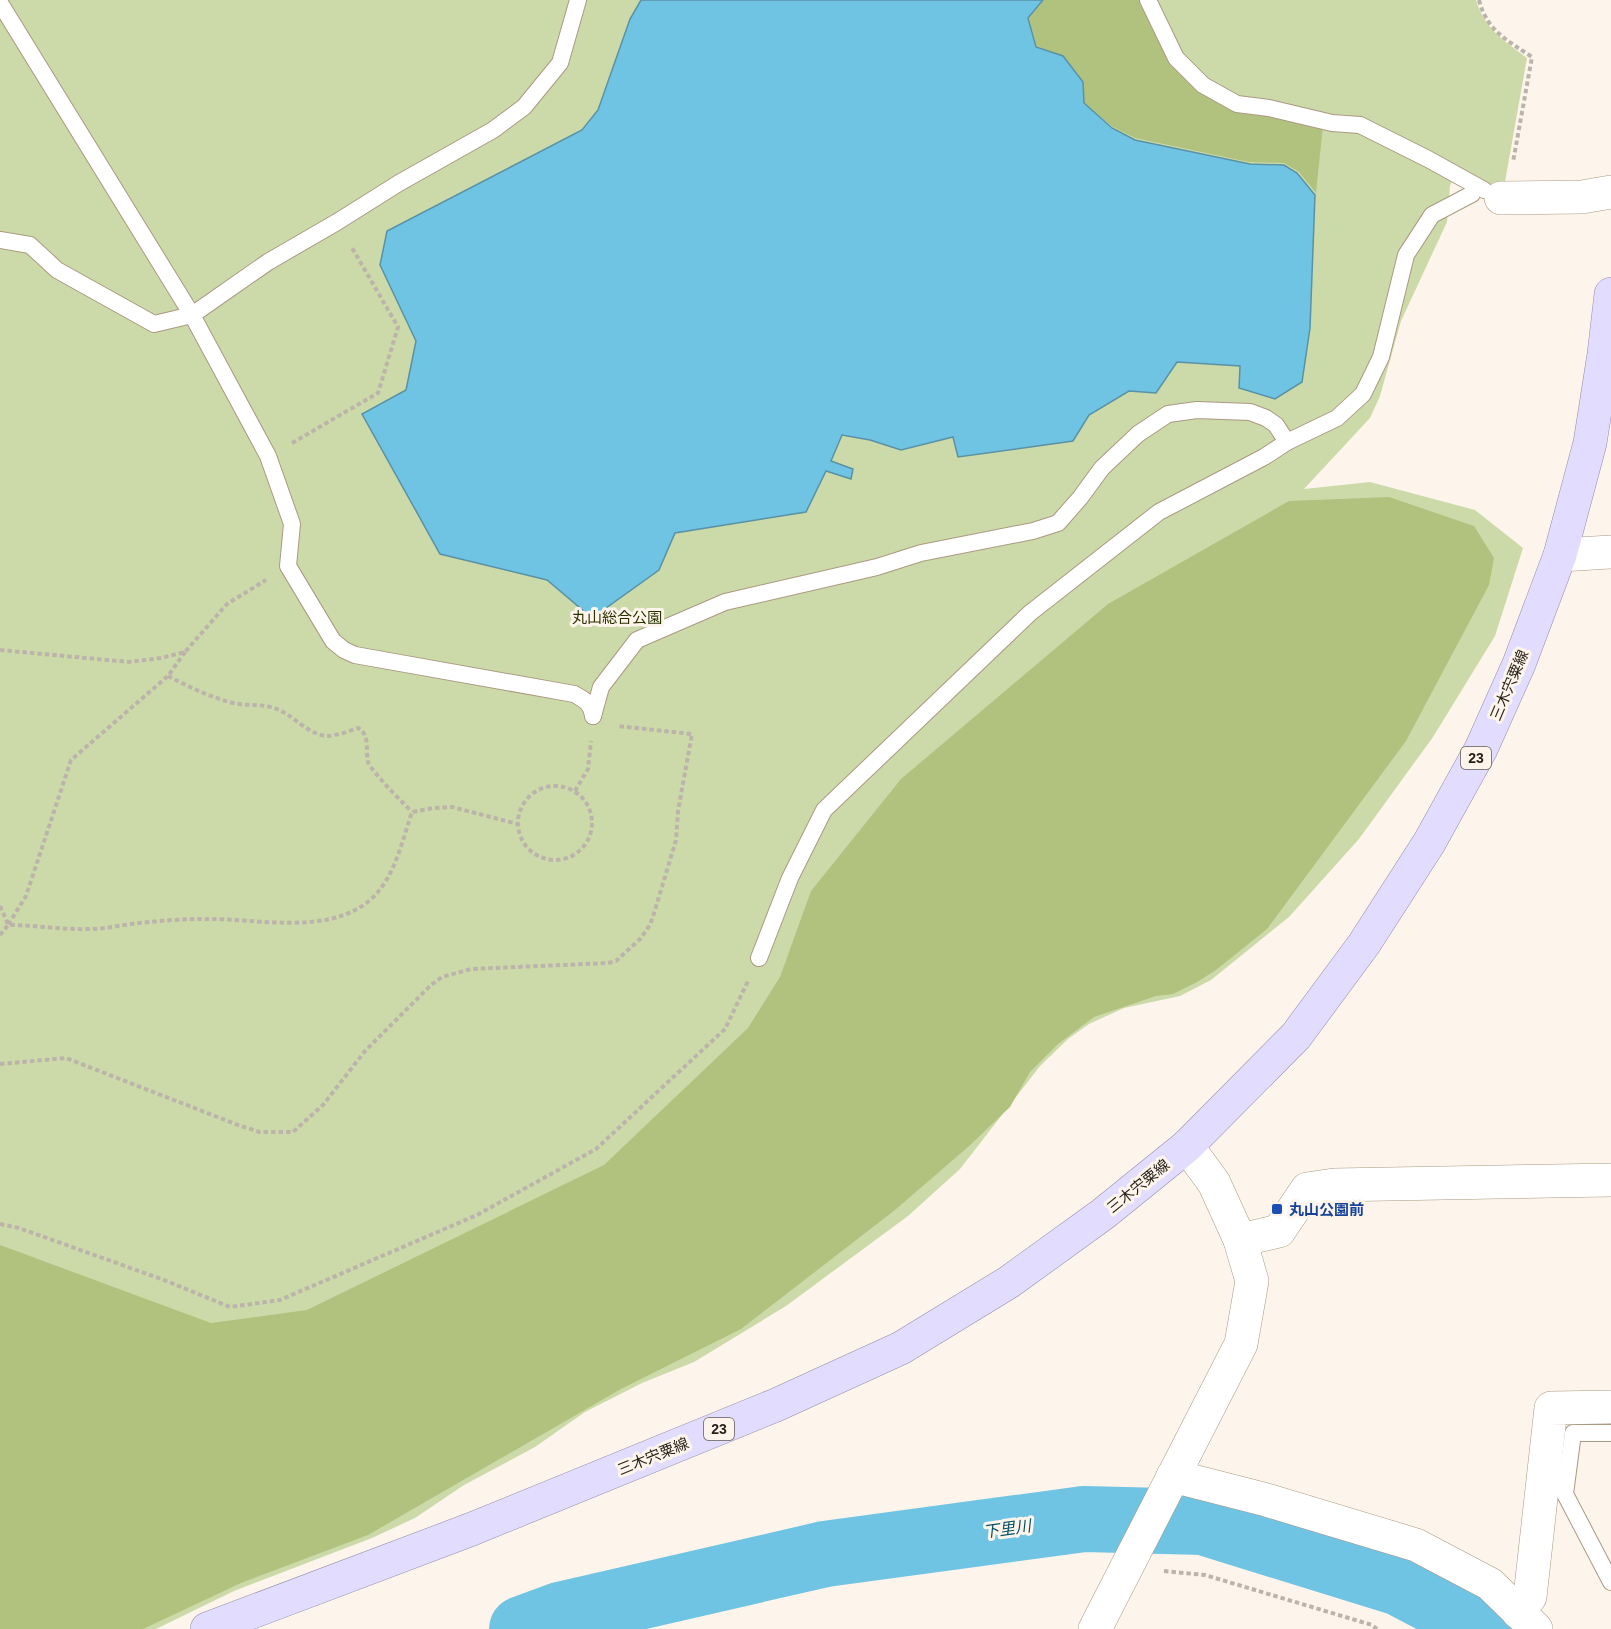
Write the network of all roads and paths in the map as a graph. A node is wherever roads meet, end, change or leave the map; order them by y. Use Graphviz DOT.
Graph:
graph roads {
  1 [pos="578,0"];
  2 [pos="1148,0"];
  3 [pos="1479,0"];
  4 [pos="0,3"];
  5 [pos="1611,192"];
  6 [pos="1494,194"];
  7 [pos="337,222"];
  8 [pos="0,240"];
  9 [pos="1611,294"];
  10 [pos="192,315"];
  11 [pos="1287,442"];
  12 [pos="268,456"];
  13 [pos="1611,552"];
  14 [pos="1560,555"];
  15 [pos="288,566"];
  16 [pos="0,651"];
  17 [pos="186,652"];
  18 [pos="168,676"];
  19 [pos="615,726"];
  20 [pos="592,734"];
  21 [pos="575,791"];
  22 [pos="412,812"];
  23 [pos="518,824"];
  24 [pos="0,906"];
  25 [pos="0,923"];
  26 [pos="8,925"];
  27 [pos="0,935"];
  28 [pos="759,958"];
  29 [pos="0,1064"];
  30 [pos="1187,1146"];
  31 [pos="1611,1180"];
  32 [pos="0,1224"];
  33 [pos="1240,1240"];
  34 [pos="1611,1407"];
  35 [pos="1611,1433"];
  36 [pos="1173,1476"];
  37 [pos="1125,1568"];
  38 [pos="1611,1582"];
  39 [pos="1527,1620"];
  40 [pos="207,1629"];
  41 [pos="1095,1629"];
  42 [pos="1377,1629"];
  1 -- 7 [label="lane"];
  2 -- 6 [label="lane"];
  3 -- 6 [label="path"];
  4 -- 10 [label="lane"];
  5 -- 6 [label="street"];
  6 -- 11 [label="lane"];
  7 -- 10 [label="lane"];
  7 -- 12 [label="path"];
  8 -- 10 [label="lane"];
  9 -- 14 [label="main road, 三木宍粟線 / 23"];
  10 -- 12 [label="lane"];
  11 -- 15 [label="lane"];
  11 -- 28 [label="lane"];
  12 -- 15 [label="lane"];
  13 -- 14 [label="street"];
  14 -- 30 [label="main road, 三木宍粟線 / 23"];
  15 -- 17 [label="path"];
  16 -- 17 [label="path"];
  17 -- 18 [label="path"];
  18 -- 22 [label="path"];
  18 -- 26 [label="path"];
  19 -- 29 [label="path"];
  20 -- 21 [label="path"];
  21 -- 23 [label="path"];
  21 -- 23 [label="path"];
  22 -- 23 [label="path"];
  22 -- 26 [label="path"];
  24 -- 26 [label="path"];
  25 -- 26 [label="path"];
  26 -- 27 [label="path"];
  28 -- 32 [label="path"];
  30 -- 33 [label="street"];
  30 -- 40 [label="main road, 三木宍粟線 / 23"];
  31 -- 33 [label="street"];
  33 -- 36 [label="street"];
  34 -- 39 [label="street"];
  35 -- 38 [label="lane"];
  36 -- 37 [label="street"];
  36 -- 39 [label="street"];
  37 -- 41 [label="street"];
  37 -- 42 [label="path"];
}
